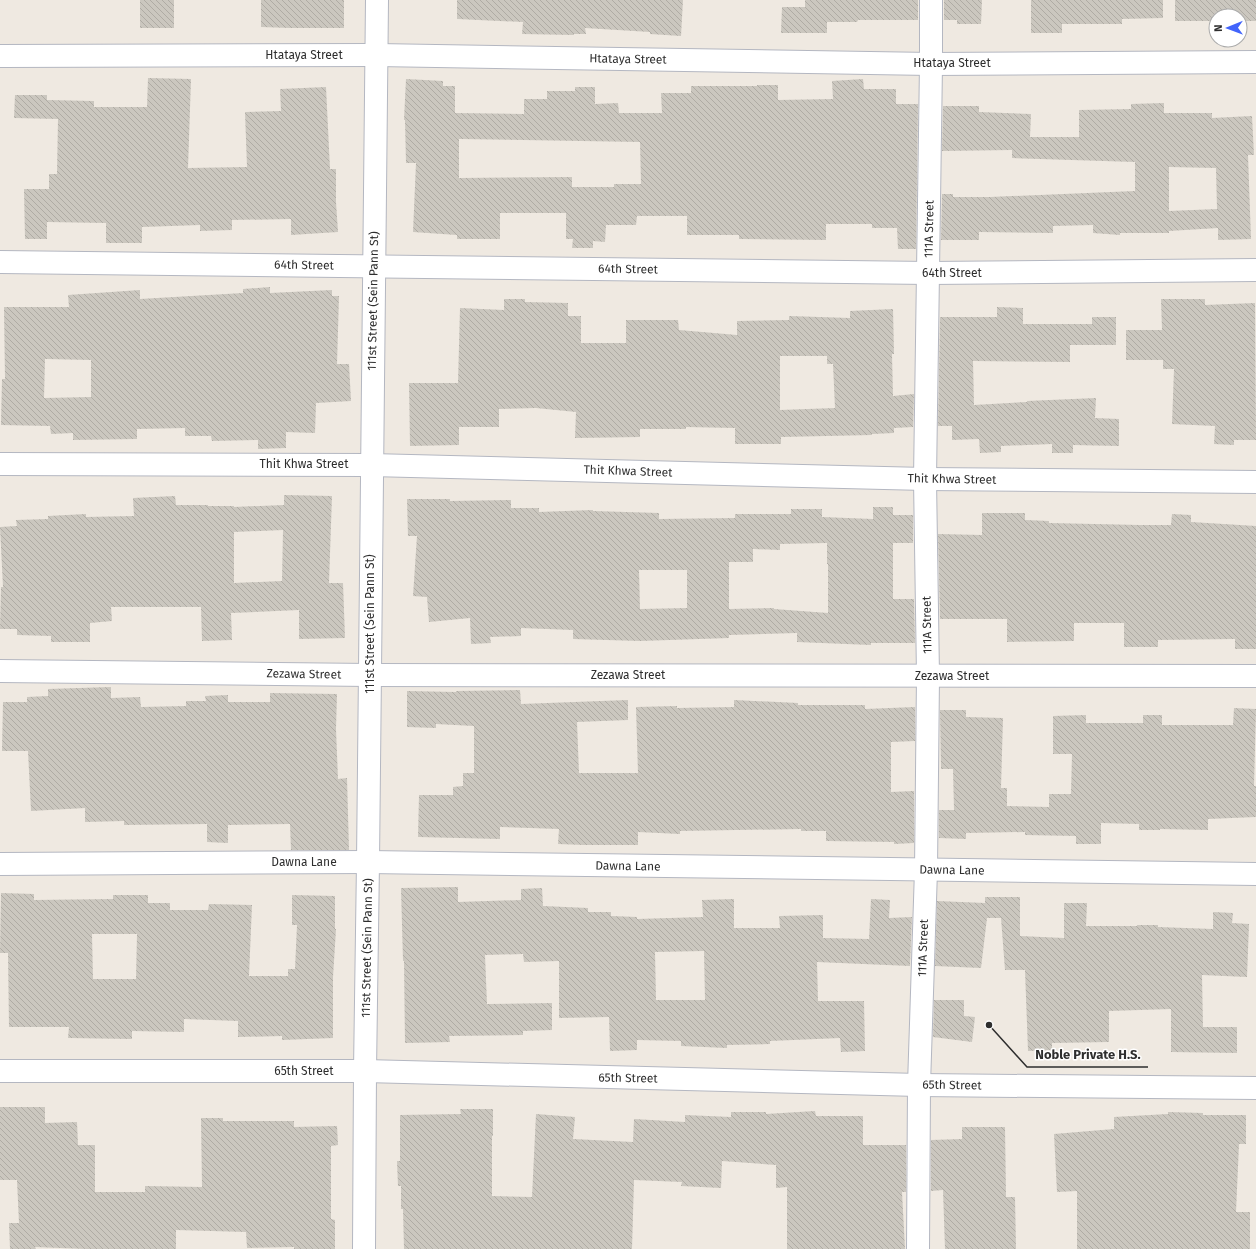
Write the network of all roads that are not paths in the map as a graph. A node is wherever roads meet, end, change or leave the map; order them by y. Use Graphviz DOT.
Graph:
graph roads {
  1 [pos="377,0"];
  2 [pos="931,0"];
  3 [pos="377,55"];
  4 [pos="0,56"];
  5 [pos="1256,62"];
  6 [pos="931,64"];
  7 [pos="0,262"];
  8 [pos="373,266"];
  9 [pos="1256,270"];
  10 [pos="929,273"];
  11 [pos="0,464"];
  12 [pos="371,465"];
  13 [pos="925,479"];
  14 [pos="1256,482"];
  15 [pos="0,671"];
  16 [pos="370,675"];
  17 [pos="928,676"];
  18 [pos="1256,676"];
  19 [pos="368,862"];
  20 [pos="0,864"];
  21 [pos="926,870"];
  22 [pos="1256,874"];
  23 [pos="0,1071"];
  24 [pos="365,1071"];
  25 [pos="918,1085"];
  26 [pos="1256,1088"];
  27 [pos="364,1249"];
  28 [pos="918,1249"];
  1 -- 3 [label="street, 111st Street (Sein Pann St)"];
  2 -- 6 [label="street, 111A Street"];
  3 -- 4 [label="street, Htataya Street"];
  3 -- 6 [label="street, Htataya Street"];
  3 -- 8 [label="street, 111st Street (Sein Pann St)"];
  5 -- 6 [label="street, Htataya Street"];
  6 -- 10 [label="street, 111A Street"];
  7 -- 8 [label="street, 64th Street"];
  8 -- 10 [label="street, 64th Street"];
  8 -- 12 [label="street, 111st Street (Sein Pann St)"];
  9 -- 10 [label="street, 64th Street"];
  10 -- 13 [label="street, 111A Street"];
  11 -- 12 [label="street, Thit Khwa Street"];
  12 -- 13 [label="street, Thit Khwa Street"];
  12 -- 16 [label="street, 111st Street (Sein Pann St)"];
  13 -- 14 [label="street, Thit Khwa Street"];
  13 -- 17 [label="street, 111A Street"];
  15 -- 16 [label="street, Zezawa Street"];
  16 -- 17 [label="street, Zezawa Street"];
  16 -- 19 [label="street, 111st Street (Sein Pann St)"];
  17 -- 18 [label="street, Zezawa Street"];
  17 -- 21 [label="street, 111A Street"];
  19 -- 20 [label="street, Dawna Lane"];
  19 -- 21 [label="street, Dawna Lane"];
  19 -- 24 [label="street, 111st Street (Sein Pann St)"];
  21 -- 22 [label="street, Dawna Lane"];
  21 -- 25 [label="street, 111A Street"];
  23 -- 24 [label="street, 65th Street"];
  24 -- 25 [label="street, 65th Street"];
  24 -- 27 [label="street, 111st Street (Sein Pann St)"];
  25 -- 26 [label="street, 65th Street"];
  25 -- 28 [label="street, 111A Street"];
}
